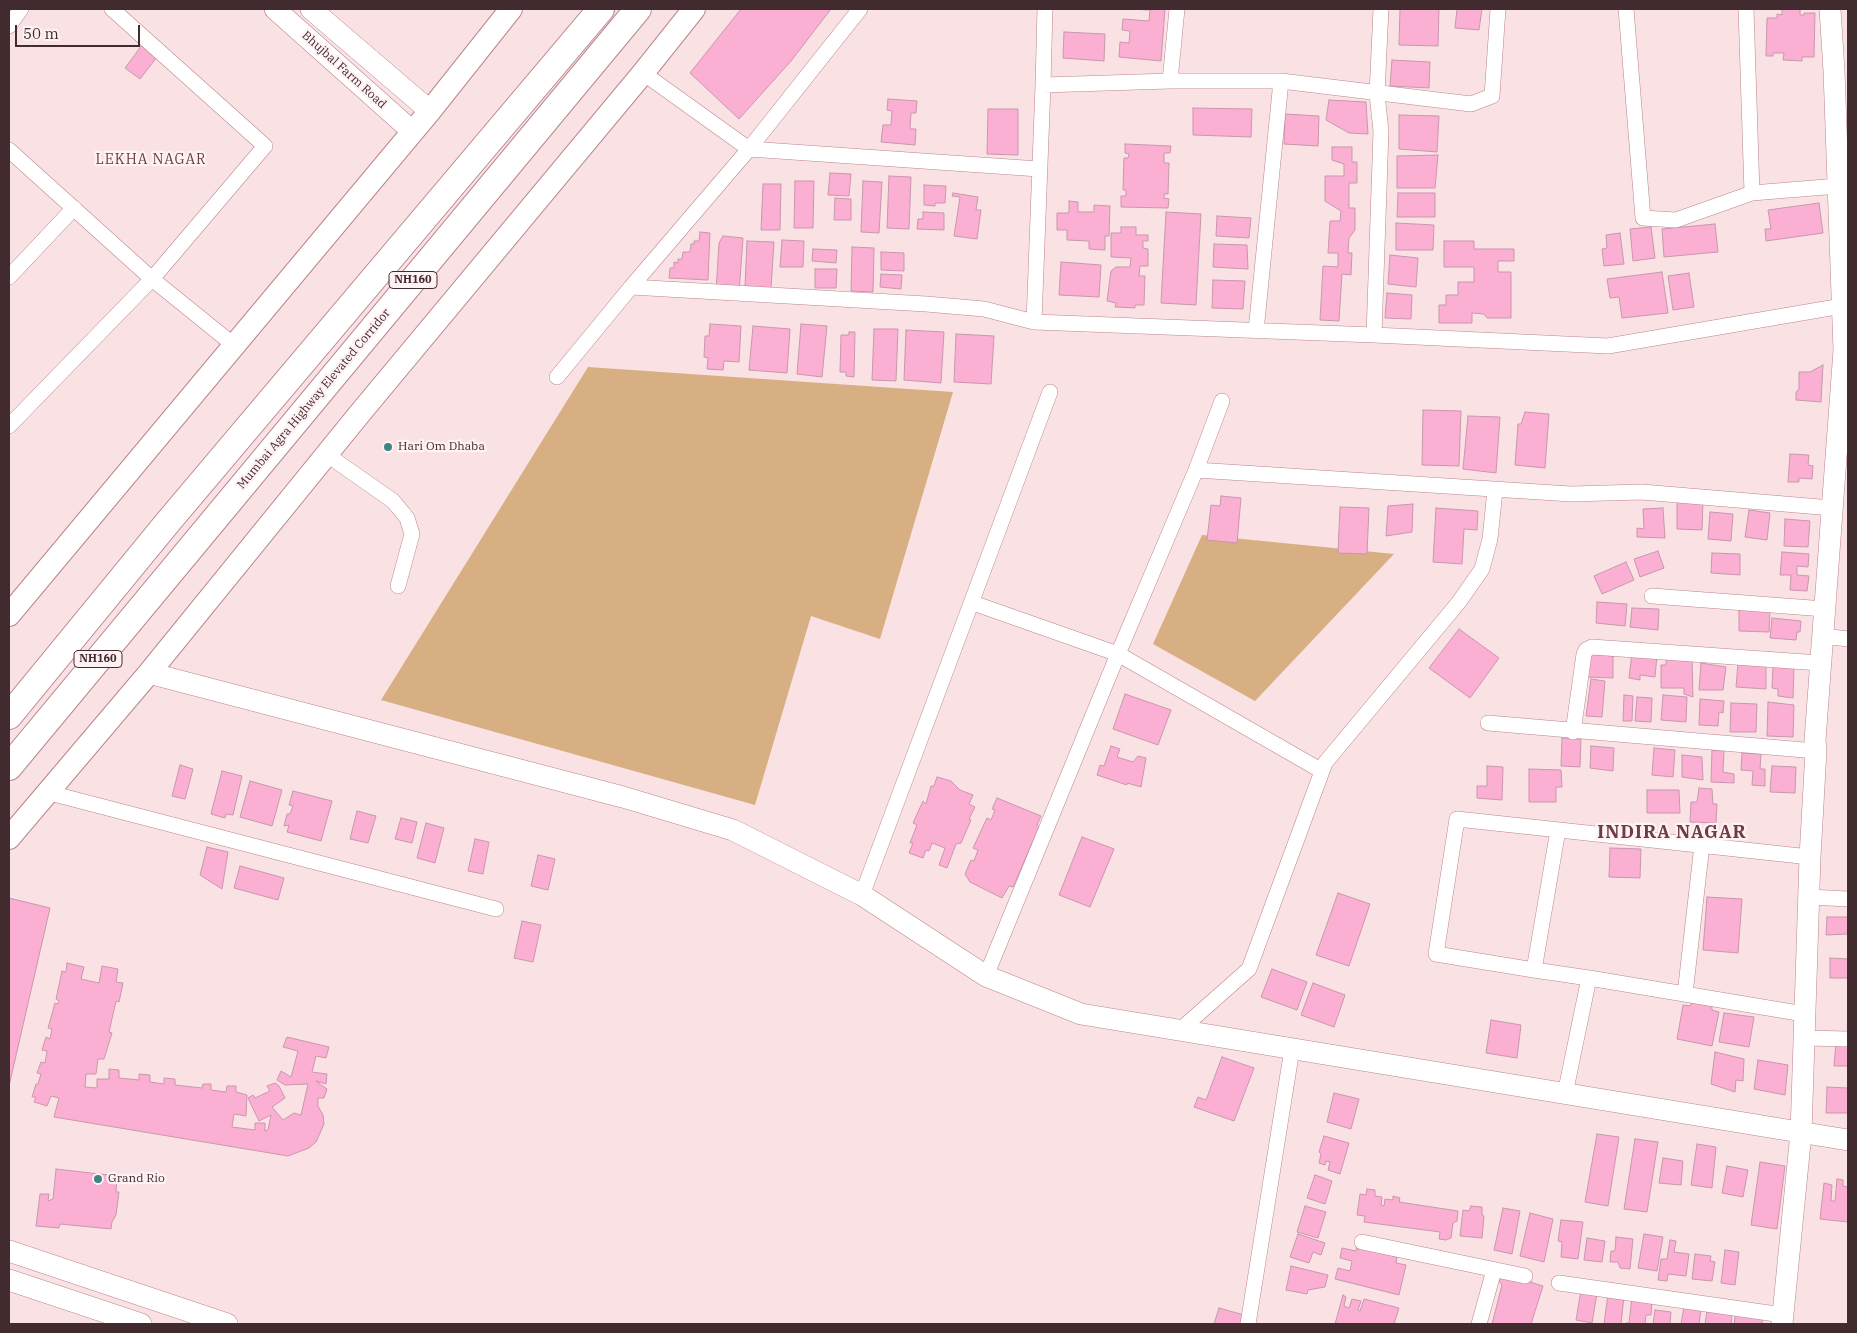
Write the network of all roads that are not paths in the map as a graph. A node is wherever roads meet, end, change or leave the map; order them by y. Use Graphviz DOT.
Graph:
graph roads {
  1 [pos="21,9"];
  2 [pos="112,9"];
  3 [pos="275,9"];
  4 [pos="311,9"];
  5 [pos="511,9"];
  6 [pos="601,9"];
  7 [pos="638,9"];
  8 [pos="694,9"];
  9 [pos="860,9"];
  10 [pos="1045,9"];
  11 [pos="1177,9"];
  12 [pos="1381,9"];
  13 [pos="1498,9"];
  14 [pos="1626,9"];
  15 [pos="1746,9"];
  16 [pos="1830,9"];
  17 [pos="9,26"];
  18 [pos="643,72"];
  19 [pos="1170,81"];
  20 [pos="1281,81"];
  21 [pos="1043,85"];
  22 [pos="1377,94"];
  23 [pos="430,111"];
  24 [pos="413,132"];
  25 [pos="1843,143"];
  26 [pos="9,150"];
  27 [pos="749,150"];
  28 [pos="1040,168"];
  29 [pos="1838,186"];
  30 [pos="1752,193"];
  31 [pos="74,208"];
  32 [pos="9,277"];
  33 [pos="152,279"];
  34 [pos="631,287"];
  35 [pos="1845,305"];
  36 [pos="1034,322"];
  37 [pos="1256,331"];
  38 [pos="1374,335"];
  39 [pos="235,346"];
  40 [pos="1846,359"];
  41 [pos="557,376"];
  42 [pos="1050,392"];
  43 [pos="1222,400"];
  44 [pos="9,426"];
  45 [pos="326,454"];
  46 [pos="1196,470"];
  47 [pos="1495,490"];
  48 [pos="1832,508"];
  49 [pos="398,586"];
  50 [pos="1652,596"];
  51 [pos="973,603"];
  52 [pos="1825,609"];
  53 [pos="9,615"];
  54 [pos="1823,636"];
  55 [pos="1848,639"];
  56 [pos="1118,654"];
  57 [pos="1820,663"];
  58 [pos="148,673"];
  59 [pos="9,716"];
  60 [pos="1488,723"];
  61 [pos="1573,732"];
  62 [pos="1816,752"];
  63 [pos="9,767"];
  64 [pos="1322,771"];
  65 [pos="46,792"];
  66 [pos="1558,830"];
  67 [pos="9,838"];
  68 [pos="1702,845"];
  69 [pos="1810,856"];
  70 [pos="862,896"];
  71 [pos="1809,896"];
  72 [pos="1848,899"];
  73 [pos="496,909"];
  74 [pos="1534,970"];
  75 [pos="986,976"];
  76 [pos="1589,978"];
  77 [pos="1685,994"];
  78 [pos="1804,1014"];
  79 [pos="1180,1030"];
  80 [pos="1804,1038"];
  81 [pos="1848,1040"];
  82 [pos="1292,1048"];
  83 [pos="1565,1094"];
  84 [pos="1801,1133"];
  85 [pos="1848,1140"];
  86 [pos="1362,1242"];
  87 [pos="9,1251"];
  88 [pos="1494,1270"];
  89 [pos="1525,1276"];
  90 [pos="9,1280"];
  91 [pos="1559,1282"];
  92 [pos="1782,1320"];
  93 [pos="141,1324"];
  94 [pos="226,1324"];
  95 [pos="1248,1324"];
  96 [pos="1479,1324"];
  1 -- 17 [label="street"];
  2 -- 33 [label="street"];
  3 -- 24 [label="street, Bhujbal Farm Road"];
  4 -- 23 [label="street, Bhujbal Farm Road"];
  5 -- 23 [label="main road"];
  6 -- 59 [label="highway, NH160"];
  7 -- 63 [label="highway, Mumbai Agra Highway Elevated Corridor / NH160"];
  8 -- 18 [label="main road"];
  9 -- 27 [label="street"];
  10 -- 21 [label="street"];
  11 -- 19 [label="street"];
  12 -- 22 [label="street"];
  13 -- 22 [label="street"];
  14 -- 30 [label="street"];
  15 -- 30 [label="street"];
  16 -- 25 [label="street"];
  18 -- 27 [label="street"];
  18 -- 45 [label="main road"];
  19 -- 20 [label="street"];
  19 -- 21 [label="street"];
  20 -- 22 [label="street"];
  20 -- 37 [label="street"];
  21 -- 28 [label="street"];
  22 -- 38 [label="street"];
  23 -- 24 [label="main road"];
  24 -- 39 [label="main road"];
  25 -- 29 [label="street"];
  26 -- 31 [label="street"];
  27 -- 28 [label="street"];
  27 -- 34 [label="street"];
  28 -- 36 [label="street"];
  29 -- 30 [label="street"];
  29 -- 35 [label="street"];
  31 -- 32 [label="street"];
  31 -- 33 [label="street"];
  33 -- 39 [label="street"];
  33 -- 44 [label="street"];
  34 -- 36 [label="street"];
  34 -- 41 [label="street"];
  35 -- 38 [label="street"];
  35 -- 40 [label="street"];
  36 -- 37 [label="street"];
  37 -- 38 [label="street"];
  39 -- 53 [label="main road"];
  40 -- 48 [label="street"];
  42 -- 51 [label="street"];
  43 -- 46 [label="street"];
  45 -- 49 [label="street"];
  45 -- 58 [label="main road"];
  46 -- 47 [label="street"];
  46 -- 56 [label="street"];
  47 -- 48 [label="street"];
  47 -- 64 [label="street"];
  48 -- 52 [label="street"];
  50 -- 52 [label="street"];
  51 -- 56 [label="street"];
  51 -- 70 [label="street"];
  52 -- 54 [label="street"];
  54 -- 55 [label="street"];
  54 -- 57 [label="street"];
  56 -- 64 [label="street"];
  56 -- 75 [label="street"];
  57 -- 61 [label="street"];
  57 -- 62 [label="street"];
  58 -- 65 [label="main road"];
  58 -- 70 [label="street"];
  60 -- 61 [label="street"];
  61 -- 62 [label="street"];
  62 -- 69 [label="street"];
  64 -- 79 [label="street"];
  65 -- 67 [label="main road"];
  65 -- 73 [label="street"];
  66 -- 68 [label="street"];
  66 -- 74 [label="street"];
  66 -- 74 [label="street"];
  68 -- 69 [label="street"];
  68 -- 77 [label="street"];
  69 -- 71 [label="street"];
  70 -- 75 [label="street"];
  71 -- 72 [label="street"];
  71 -- 78 [label="street"];
  74 -- 76 [label="street"];
  75 -- 79 [label="street"];
  76 -- 77 [label="street"];
  76 -- 83 [label="street"];
  77 -- 78 [label="street"];
  78 -- 80 [label="street"];
  79 -- 82 [label="street"];
  80 -- 81 [label="street"];
  80 -- 84 [label="street"];
  82 -- 83 [label="street"];
  82 -- 95 [label="street"];
  83 -- 84 [label="street"];
  84 -- 85 [label="street"];
  84 -- 92 [label="street"];
  86 -- 88 [label="street"];
  87 -- 94 [label="street"];
  88 -- 89 [label="street"];
  88 -- 96 [label="street"];
  90 -- 93 [label="street"];
  91 -- 92 [label="street"];
}
